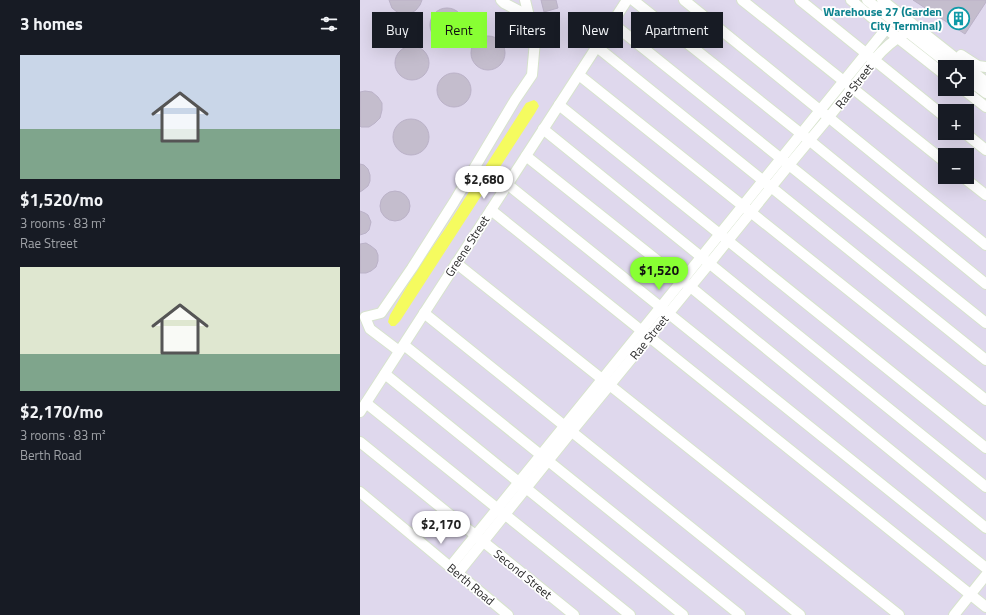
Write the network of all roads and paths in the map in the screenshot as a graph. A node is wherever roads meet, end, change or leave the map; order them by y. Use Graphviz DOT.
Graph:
graph roads {
  1 [pos="501,0"];
  2 [pos="525,0"];
  3 [pos="627,0"];
  4 [pos="633,0"];
  5 [pos="684,0"];
  6 [pos="742,0"];
  7 [pos="800,0"];
  8 [pos="850,0"];
  9 [pos="867,0"];
  10 [pos="882,0"];
  11 [pos="521,12"];
  12 [pos="528,12"];
  13 [pos="619,12"];
  14 [pos="886,29"];
  15 [pos="911,29"];
  16 [pos="623,32"];
  17 [pos="898,38"];
  18 [pos="534,48"];
  19 [pos="596,48"];
  20 [pos="598,48"];
  21 [pos="870,57"];
  22 [pos="944,60"];
  23 [pos="986,67"];
  24 [pos="938,69"];
  25 [pos="579,75"];
  26 [pos="844,81"];
  27 [pos="986,82"];
  28 [pos="974,84"];
  29 [pos="852,88"];
  30 [pos="986,93"];
  31 [pos="972,96"];
  32 [pos="559,105"];
  33 [pos="986,107"];
  34 [pos="820,110"];
  35 [pos="938,111"];
  36 [pos="829,117"];
  37 [pos="543,129"];
  38 [pos="801,134"];
  39 [pos="809,140"];
  40 [pos="974,140"];
  41 [pos="986,150"];
  42 [pos="526,156"];
  43 [pos="938,156"];
  44 [pos="785,162"];
  45 [pos="767,183"];
  46 [pos="507,184"];
  47 [pos="972,184"];
  48 [pos="986,195"];
  49 [pos="747,209"];
  50 [pos="491,210"];
  51 [pos="723,238"];
  52 [pos="986,245"];
  53 [pos="701,257"];
  54 [pos="456,263"];
  55 [pos="709,264"];
  56 [pos="686,284"];
  57 [pos="986,284"];
  58 [pos="664,310"];
  59 [pos="424,313"];
  60 [pos="986,323"];
  61 [pos="645,334"];
  62 [pos="402,348"];
  63 [pos="986,360"];
  64 [pos="385,374"];
  65 [pos="606,382"];
  66 [pos="986,400"];
  67 [pos="366,403"];
  68 [pos="360,412"];
  69 [pos="568,428"];
  70 [pos="360,442"];
  71 [pos="986,448"];
  72 [pos="544,458"];
  73 [pos="522,485"];
  74 [pos="986,487"];
  75 [pos="360,492"];
  76 [pos="501,511"];
  77 [pos="986,528"];
  78 [pos="479,538"];
  79 [pos="986,568"];
  80 [pos="454,570"];
  81 [pos="986,575"];
  82 [pos="970,595"];
  83 [pos="986,608"];
  84 [pos="508,615"];
  85 [pos="574,615"];
  86 [pos="630,615"];
  87 [pos="683,615"];
  88 [pos="740,615"];
  89 [pos="800,615"];
  90 [pos="899,615"];
  91 [pos="954,615"];
  1 -- 11 [label="street"];
  2 -- 12 [label="street"];
  3 -- 13 [label="street, Greene Street"];
  4 -- 38 [label="street"];
  5 -- 34 [label="street"];
  6 -- 26 [label="street"];
  7 -- 21 [label="street"];
  8 -- 14 [label="street"];
  9 -- 15 [label="street"];
  10 -- 15 [label="street"];
  14 -- 17 [label="street"];
  14 -- 21 [label="street, Rae Street"];
  15 -- 17 [label="street, Rae Street"];
  15 -- 22 [label="street"];
  15 -- 23 [label="street"];
  15 -- 27 [label="street"];
  16 -- 44 [label="street"];
  17 -- 21 [label="street, Rae Street"];
  17 -- 24 [label="street"];
  18 -- 62 [label="street"];
  19 -- 25 [label="street, Greene Street"];
  20 -- 45 [label="street"];
  21 -- 26 [label="street, Rae Street"];
  21 -- 29 [label="street, Rae Street"];
  21 -- 35 [label="street"];
  25 -- 32 [label="street, Greene Street"];
  25 -- 49 [label="street"];
  26 -- 29 [label="street"];
  26 -- 34 [label="street, Rae Street"];
  28 -- 30 [label="street"];
  29 -- 36 [label="street, Rae Street"];
  29 -- 43 [label="street"];
  31 -- 33 [label="street"];
  32 -- 37 [label="street, Greene Street"];
  32 -- 51 [label="street"];
  34 -- 36 [label="street"];
  34 -- 38 [label="street, Rae Street"];
  36 -- 39 [label="street, Rae Street"];
  36 -- 52 [label="street"];
  37 -- 42 [label="street, Greene Street"];
  37 -- 53 [label="street"];
  38 -- 39 [label="street"];
  38 -- 44 [label="street, Rae Street"];
  39 -- 44 [label="street, Rae Street"];
  39 -- 57 [label="street"];
  40 -- 41 [label="street"];
  42 -- 46 [label="street, Greene Street"];
  42 -- 56 [label="street"];
  44 -- 45 [label="street, Rae Street"];
  44 -- 60 [label="street"];
  45 -- 49 [label="street, Rae Street"];
  45 -- 63 [label="street"];
  46 -- 50 [label="street, Greene Street"];
  46 -- 58 [label="street"];
  47 -- 48 [label="street"];
  49 -- 51 [label="street, Rae Street"];
  49 -- 66 [label="street"];
  50 -- 54 [label="street, Greene Street"];
  50 -- 61 [label="street"];
  51 -- 53 [label="street, Rae Street"];
  51 -- 55 [label="street, Rae Street"];
  51 -- 71 [label="street"];
  53 -- 55 [label="street"];
  53 -- 56 [label="street, Rae Street"];
  54 -- 59 [label="street, Greene Street"];
  54 -- 65 [label="street"];
  55 -- 56 [label="street, Rae Street"];
  55 -- 74 [label="street"];
  56 -- 58 [label="street, Rae Street"];
  56 -- 77 [label="street"];
  58 -- 61 [label="street, Rae Street"];
  58 -- 79 [label="street"];
  59 -- 62 [label="street, Greene Street"];
  59 -- 69 [label="street"];
  61 -- 65 [label="street, Rae Street"];
  61 -- 82 [label="street"];
  62 -- 64 [label="street, Greene Street"];
  62 -- 72 [label="street"];
  64 -- 67 [label="street, Greene Street"];
  64 -- 73 [label="street"];
  65 -- 69 [label="street, Rae Street"];
  65 -- 90 [label="street"];
  67 -- 68 [label="street, Greene Street"];
  67 -- 76 [label="street"];
  69 -- 72 [label="street, Rae Street"];
  69 -- 89 [label="street"];
  70 -- 78 [label="street, Second Street"];
  72 -- 73 [label="street, Rae Street"];
  72 -- 88 [label="street"];
  73 -- 76 [label="street, Rae Street"];
  73 -- 87 [label="street"];
  75 -- 80 [label="street, Berth Road"];
  76 -- 78 [label="street, Rae Street"];
  76 -- 86 [label="street"];
  78 -- 80 [label="street, Rae Street"];
  78 -- 85 [label="street, Second Street"];
  80 -- 84 [label="street, Berth Road"];
  81 -- 82 [label="street"];
  82 -- 83 [label="street"];
  82 -- 91 [label="street"];
}
